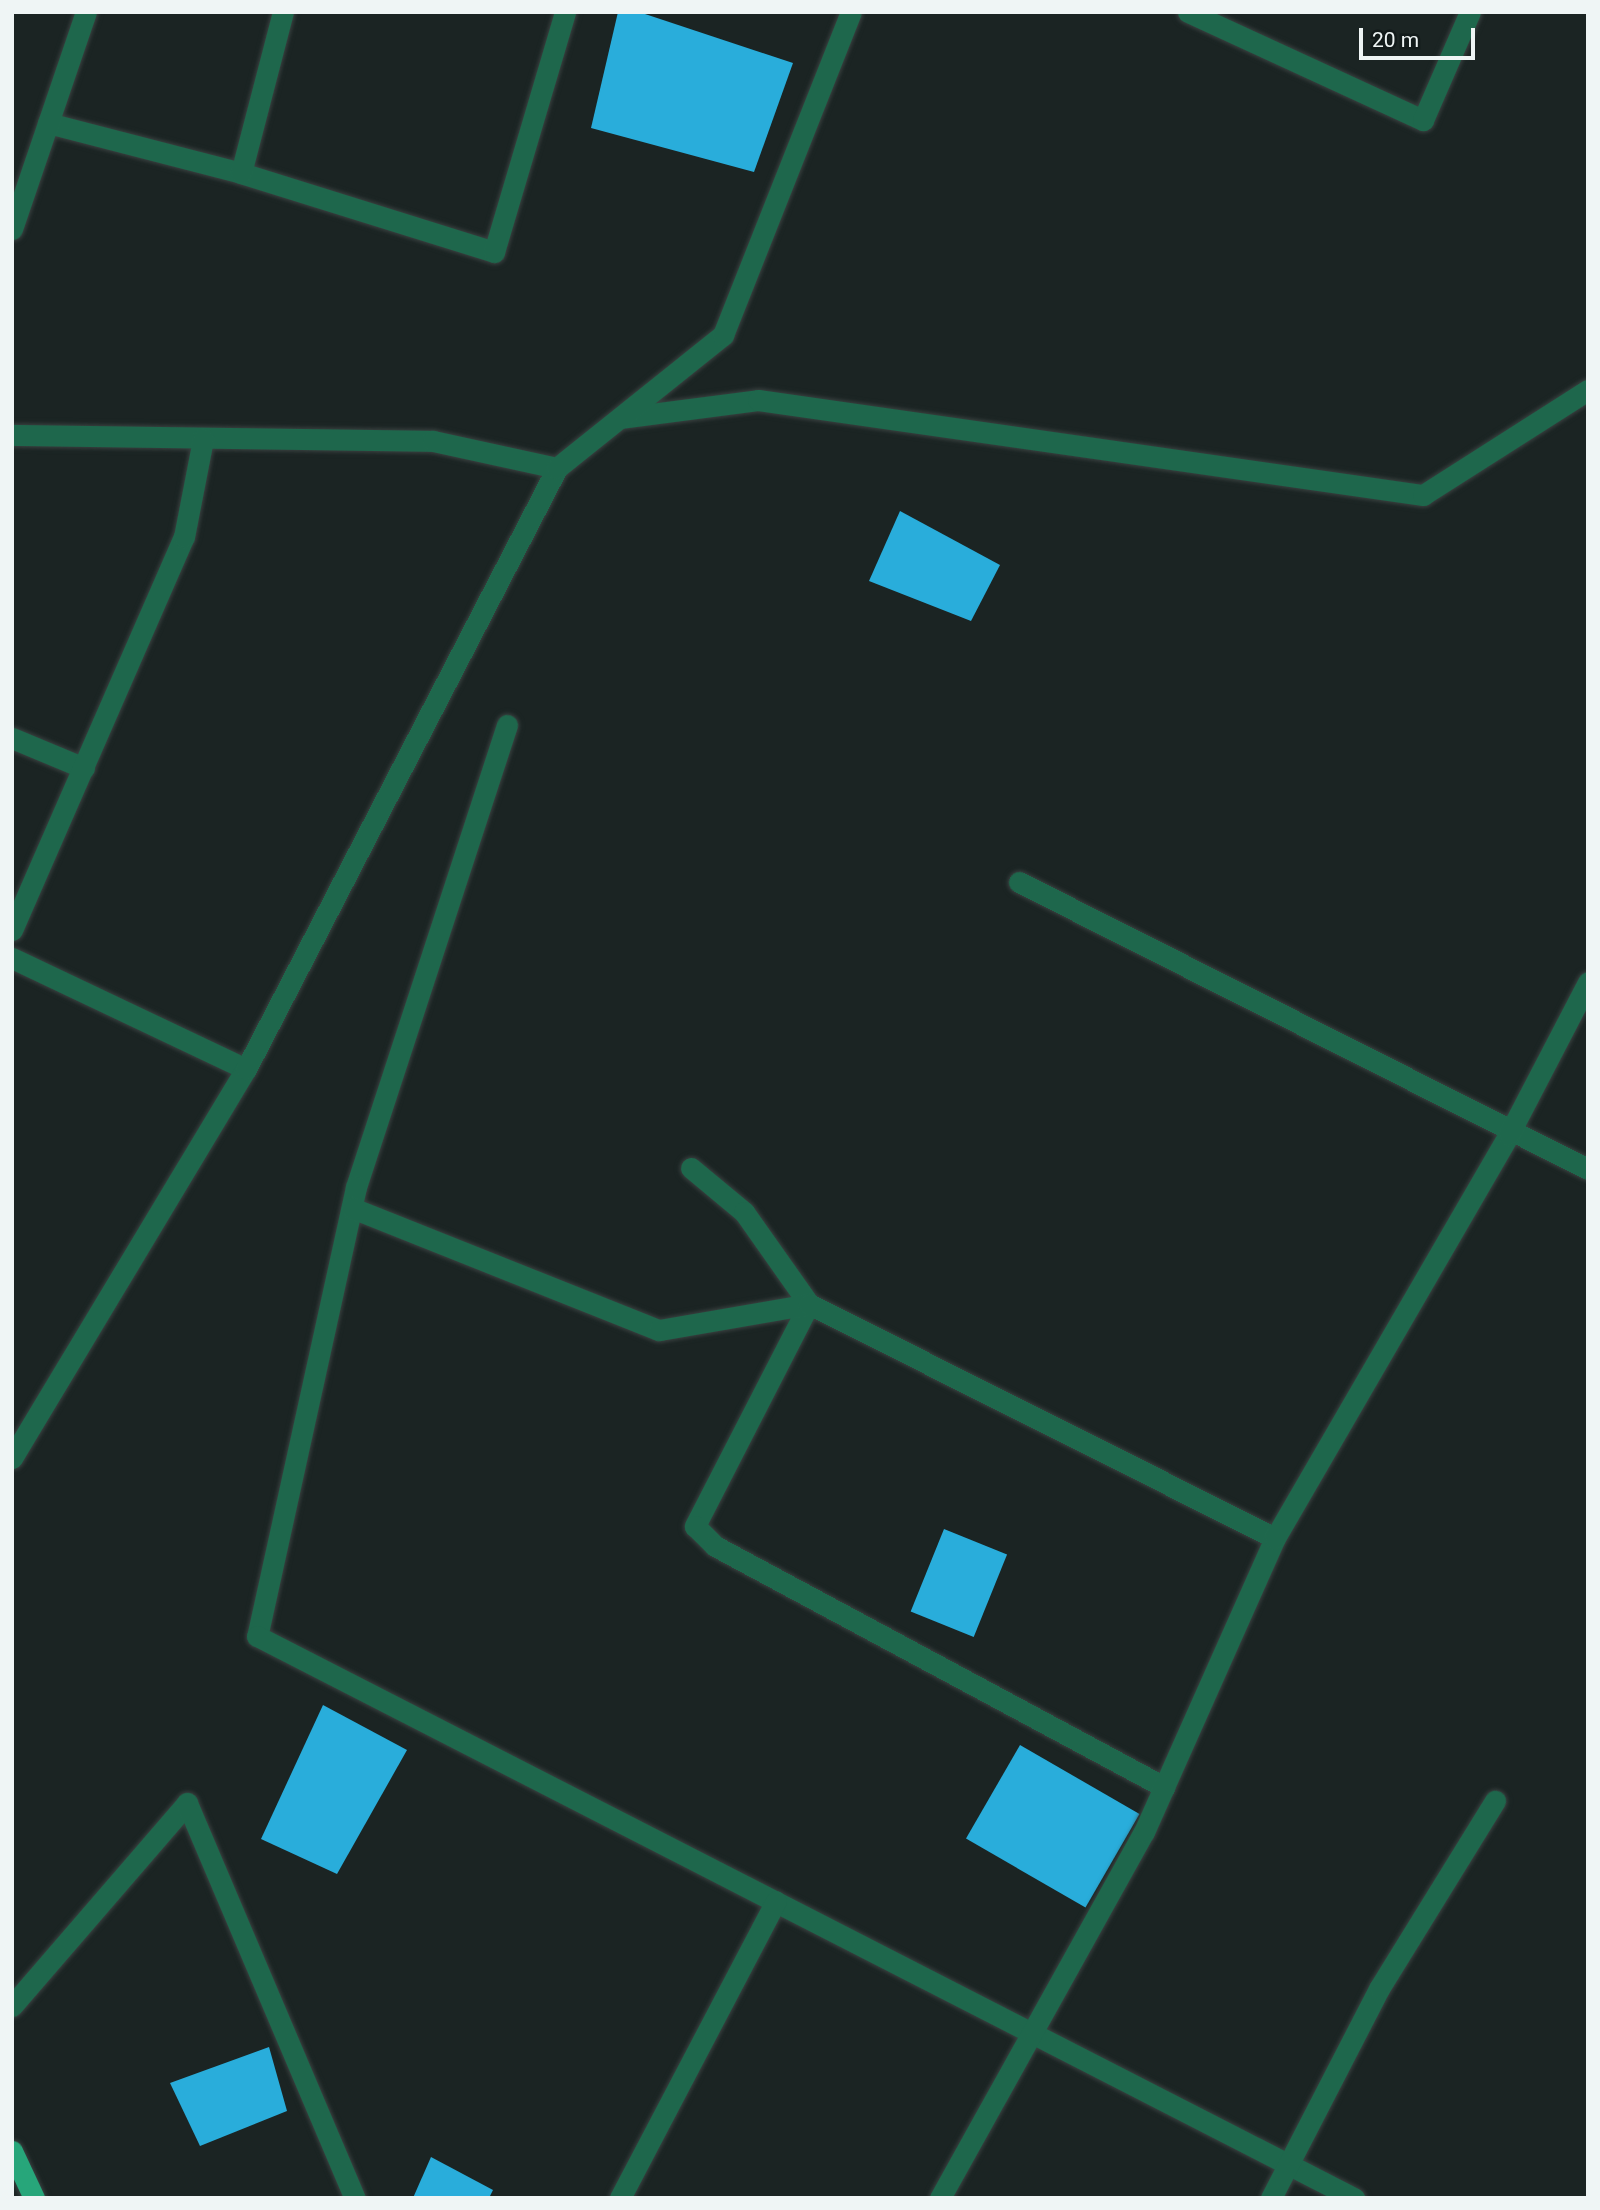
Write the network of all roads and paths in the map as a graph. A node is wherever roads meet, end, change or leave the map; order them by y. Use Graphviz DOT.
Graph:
graph roads {
  1 [pos="86,12"];
  2 [pos="284,12"];
  3 [pos="565,12"];
  4 [pos="850,12"];
  5 [pos="1188,12"];
  6 [pos="1469,12"];
  7 [pos="48,123"];
  8 [pos="242,173"];
  9 [pos="12,229"];
  10 [pos="1588,390"];
  11 [pos="619,418"];
  12 [pos="12,435"];
  13 [pos="203,439"];
  14 [pos="557,468"];
  15 [pos="507,725"];
  16 [pos="12,738"];
  17 [pos="83,768"];
  18 [pos="1019,882"];
  19 [pos="12,930"];
  20 [pos="12,958"];
  21 [pos="1588,982"];
  22 [pos="246,1069"];
  23 [pos="1509,1134"];
  24 [pos="691,1168"];
  25 [pos="1588,1169"];
  26 [pos="352,1208"];
  27 [pos="809,1304"];
  28 [pos="12,1458"];
  29 [pos="1275,1538"];
  30 [pos="1164,1787"];
  31 [pos="1495,1801"];
  32 [pos="776,1901"];
  33 [pos="12,2006"];
  34 [pos="1034,2038"];
  35 [pos="12,2151"];
  36 [pos="1289,2164"];
  37 [pos="34,2198"];
  38 [pos="355,2198"];
  39 [pos="620,2198"];
  40 [pos="940,2198"];
  41 [pos="1270,2198"];
  42 [pos="1354,2198"];
  1 -- 7 [label="street"];
  2 -- 8 [label="street"];
  3 -- 8 [label="street"];
  4 -- 11 [label="street"];
  5 -- 6 [label="street"];
  7 -- 8 [label="street"];
  7 -- 9 [label="street"];
  10 -- 11 [label="street"];
  11 -- 14 [label="street"];
  12 -- 13 [label="street"];
  13 -- 14 [label="street"];
  13 -- 17 [label="street"];
  14 -- 22 [label="street"];
  15 -- 26 [label="street"];
  16 -- 17 [label="street"];
  17 -- 19 [label="street"];
  18 -- 23 [label="street"];
  20 -- 22 [label="street"];
  21 -- 23 [label="street"];
  22 -- 28 [label="street"];
  23 -- 25 [label="street"];
  23 -- 29 [label="street"];
  24 -- 27 [label="street"];
  26 -- 27 [label="street"];
  26 -- 32 [label="street"];
  27 -- 29 [label="street"];
  27 -- 30 [label="street"];
  29 -- 30 [label="street"];
  30 -- 34 [label="street"];
  31 -- 36 [label="street"];
  32 -- 34 [label="street"];
  32 -- 39 [label="street"];
  33 -- 38 [label="street"];
  34 -- 36 [label="street"];
  34 -- 40 [label="street"];
  35 -- 37 [label="main road"];
  36 -- 41 [label="street"];
  36 -- 42 [label="street"];
}
